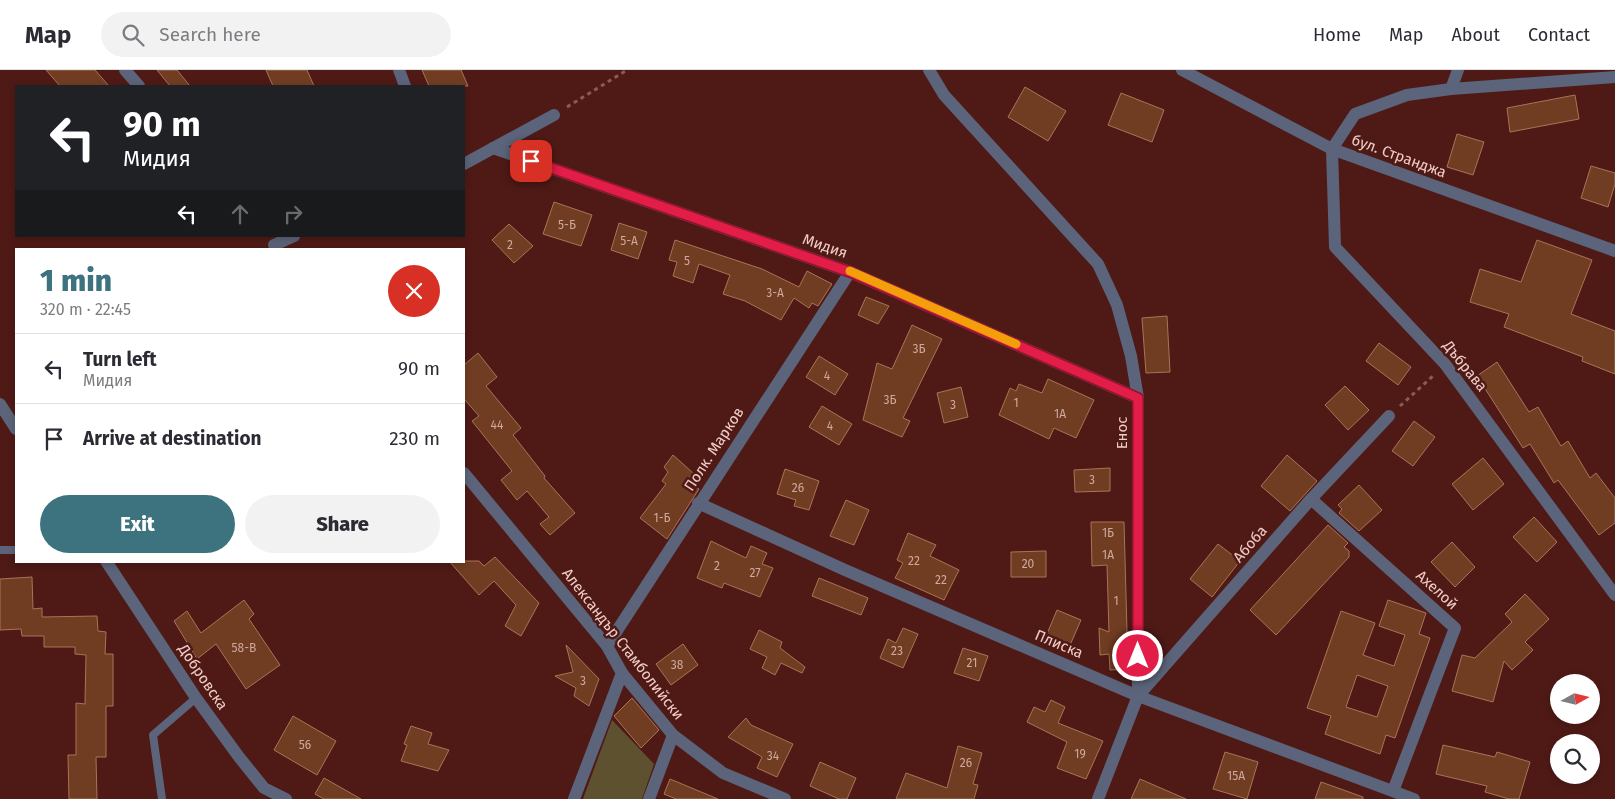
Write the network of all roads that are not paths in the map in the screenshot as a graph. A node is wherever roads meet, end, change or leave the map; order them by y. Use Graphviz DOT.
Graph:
graph roads {
  1 [pos="125,70"];
  2 [pos="399,70"];
  3 [pos="929,70"];
  4 [pos="1182,70"];
  5 [pos="1458,70"];
  6 [pos="1615,77"];
  7 [pos="138,85"];
  8 [pos="405,85"];
  9 [pos="1451,89"];
  10 [pos="554,115"];
  11 [pos="493,148"];
  12 [pos="1332,149"];
  13 [pos="465,163"];
  14 [pos="291,237"];
  15 [pos="273,243"];
  16 [pos="1615,251"];
  17 [pos="850,272"];
  18 [pos="1138,398"];
  19 [pos="0,404"];
  20 [pos="1389,416"];
  21 [pos="15,427"];
  22 [pos="465,474"];
  23 [pos="1311,499"];
  24 [pos="698,503"];
  25 [pos="0,550"];
  26 [pos="15,550"];
  27 [pos="107,563"];
  28 [pos="1615,595"];
  29 [pos="607,646"];
  30 [pos="622,673"];
  31 [pos="1138,696"];
  32 [pos="196,698"];
  33 [pos="673,735"];
  34 [pos="1393,791"];
  35 [pos="162,799"];
  36 [pos="286,799"];
  37 [pos="574,799"];
  38 [pos="649,799"];
  39 [pos="785,799"];
  40 [pos="1098,799"];
  41 [pos="1414,799"];
  1 -- 7 [label="street"];
  2 -- 8 [label="street"];
  3 -- 18 [label="street, Енос"];
  4 -- 12 [label="street, бул. Странджа"];
  5 -- 9 [label="street"];
  6 -- 9 [label="street"];
  9 -- 12 [label="street"];
  10 -- 11 [label="street"];
  11 -- 13 [label="street"];
  11 -- 17 [label="street, Мидия"];
  12 -- 16 [label="street, бул. Странджа"];
  12 -- 28 [label="street, Дъбрава"];
  14 -- 15 [label="street"];
  17 -- 18 [label="street, Мидия"];
  17 -- 24 [label="street, Полк. Марков"];
  18 -- 31 [label="street, Енос"];
  19 -- 21 [label="street"];
  20 -- 23 [label="street, Абоба"];
  22 -- 29 [label="street, Александър Стамболийски"];
  23 -- 31 [label="street, Абоба"];
  23 -- 34 [label="street, Ахелой"];
  24 -- 29 [label="street, Полк. Марков"];
  24 -- 31 [label="street, Плиска"];
  25 -- 26 [label="lane"];
  27 -- 32 [label="street, Добровска"];
  29 -- 30 [label="street, Александър Стамболийски"];
  30 -- 33 [label="street, Александър Стамболийски"];
  30 -- 37 [label="street"];
  31 -- 34 [label="street, Плиска"];
  31 -- 40 [label="street, Енос"];
  32 -- 35 [label="lane"];
  32 -- 36 [label="street, Добровска"];
  33 -- 38 [label="street"];
  33 -- 39 [label="street, Александър Стамболийски"];
  34 -- 41 [label="street, Плиска"];
}
